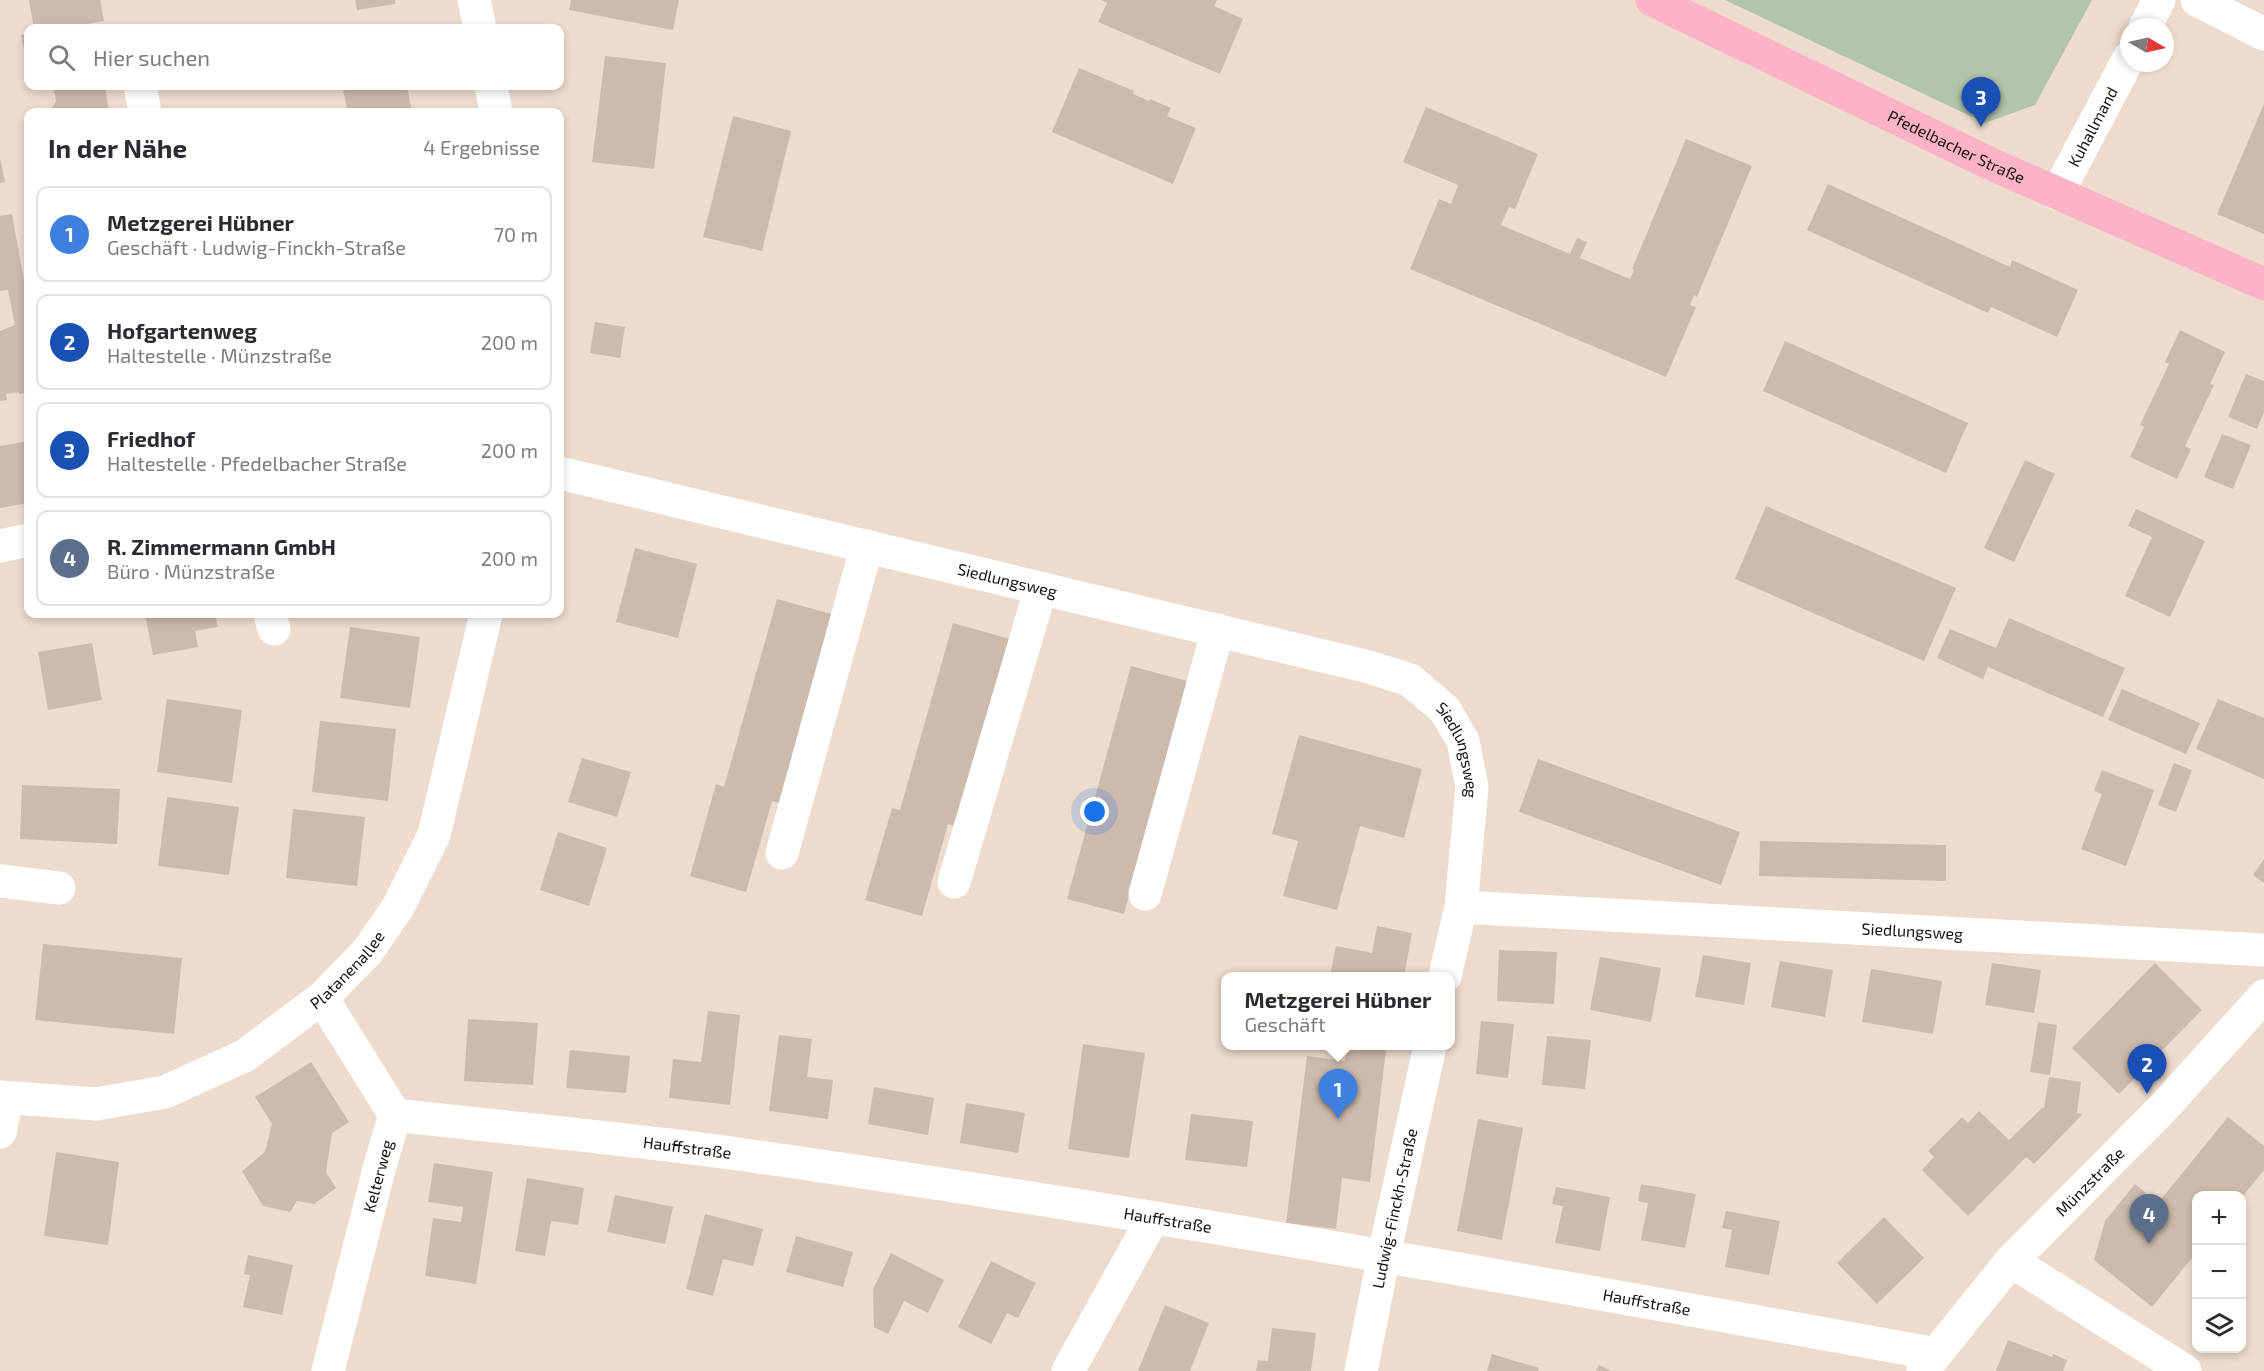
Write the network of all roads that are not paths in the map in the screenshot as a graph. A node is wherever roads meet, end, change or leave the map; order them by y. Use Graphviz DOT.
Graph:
graph roads {
  1 [pos="474,0"];
  2 [pos="1652,0"];
  3 [pos="2159,0"];
  4 [pos="2197,0"];
  5 [pos="2150,18"];
  6 [pos="479,24"];
  7 [pos="2264,34"];
  8 [pos="2122,72"];
  9 [pos="141,90"];
  10 [pos="492,90"];
  11 [pos="144,108"];
  12 [pos="495,108"];
  13 [pos="2057,194"];
  14 [pos="2264,284"];
  15 [pos="564,474"];
  16 [pos="24,541"];
  17 [pos="0,546"];
  18 [pos="867,546"];
  19 [pos="1041,588"];
  20 [pos="485,618"];
  21 [pos="1218,630"];
  22 [pos="782,853"];
  23 [pos="0,881"];
  24 [pos="954,882"];
  25 [pos="59,888"];
  26 [pos="1145,894"];
  27 [pos="1461,907"];
  28 [pos="2264,950"];
  29 [pos="1446,972"];
  30 [pos="2264,996"];
  31 [pos="322,998"];
  32 [pos="1429,1050"];
  33 [pos="3,1097"];
  34 [pos="395,1115"];
  35 [pos="0,1132"];
  36 [pos="1153,1218"];
  37 [pos="1384,1255"];
  38 [pos="2011,1261"];
  39 [pos="1929,1363"];
  40 [pos="328,1371"];
  41 [pos="1068,1371"];
  42 [pos="1361,1371"];
  43 [pos="2185,1371"];
  1 -- 6 [label="street"];
  2 -- 13 [label="main road, Pfedelbacher Straße"];
  3 -- 5 [label="street"];
  4 -- 7 [label="street"];
  8 -- 13 [label="street, Kuhallmand"];
  9 -- 11 [label="street"];
  10 -- 12 [label="street"];
  13 -- 14 [label="main road, Pfedelbacher Straße"];
  15 -- 18 [label="street, Siedlungsweg"];
  16 -- 17 [label="street"];
  18 -- 19 [label="street, Siedlungsweg"];
  18 -- 22 [label="street"];
  19 -- 21 [label="street, Siedlungsweg"];
  19 -- 24 [label="street"];
  20 -- 31 [label="street, Platanenallee"];
  21 -- 26 [label="street"];
  21 -- 27 [label="street, Siedlungsweg"];
  23 -- 25 [label="street"];
  27 -- 28 [label="street, Siedlungsweg"];
  27 -- 29 [label="street"];
  30 -- 38 [label="street, Münzstraße"];
  31 -- 33 [label="street, Platanenallee"];
  31 -- 34 [label="street"];
  32 -- 37 [label="street, Ludwig-Finckh-Straße"];
  33 -- 35 [label="street"];
  34 -- 36 [label="street, Hauffstraße"];
  34 -- 40 [label="street, Kelterweg"];
  36 -- 37 [label="street, Hauffstraße"];
  36 -- 41 [label="street"];
  37 -- 39 [label="street, Hauffstraße"];
  37 -- 42 [label="street, Ludwig-Finckh-Straße"];
  38 -- 39 [label="street, Münzstraße"];
  38 -- 43 [label="street"];
}
